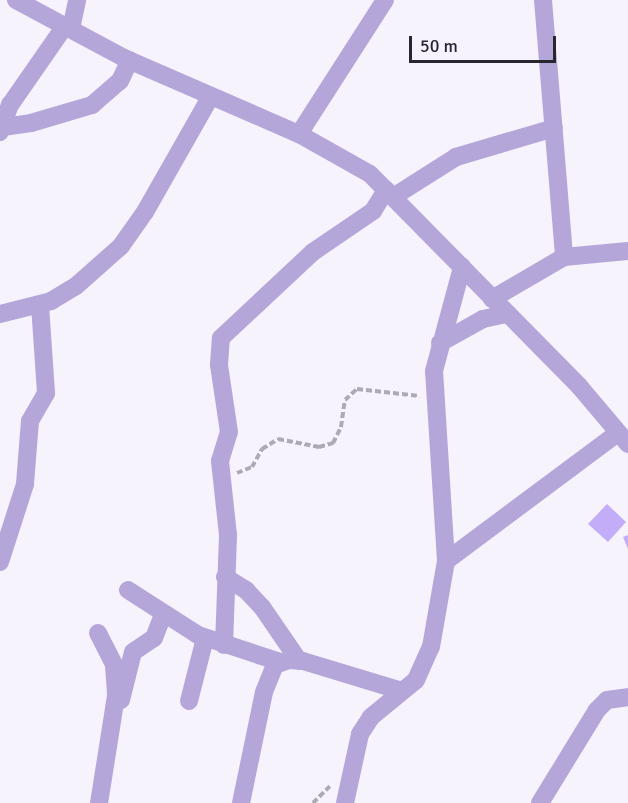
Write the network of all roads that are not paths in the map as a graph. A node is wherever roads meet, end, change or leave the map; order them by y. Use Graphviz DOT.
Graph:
graph roads {
  1 [pos="16,0"];
  2 [pos="77,0"];
  3 [pos="385,0"];
  4 [pos="543,0"];
  5 [pos="68,28"];
  6 [pos="130,60"];
  7 [pos="211,96"];
  8 [pos="554,128"];
  9 [pos="1,129"];
  10 [pos="299,134"];
  11 [pos="389,193"];
  12 [pos="628,251"];
  13 [pos="564,257"];
  14 [pos="462,267"];
  15 [pos="492,298"];
  16 [pos="39,305"];
  17 [pos="0,314"];
  18 [pos="507,314"];
  19 [pos="440,344"];
  20 [pos="623,438"];
  21 [pos="446,561"];
  22 [pos="0,562"];
  23 [pos="225,577"];
  24 [pos="128,590"];
  25 [pos="163,615"];
  26 [pos="98,633"];
  27 [pos="205,638"];
  28 [pos="224,645"];
  29 [pos="299,661"];
  30 [pos="280,662"];
  31 [pos="402,691"];
  32 [pos="628,697"];
  33 [pos="189,701"];
  34 [pos="114,718"];
  35 [pos="545,802"];
  36 [pos="99,803"];
  37 [pos="241,803"];
  38 [pos="345,803"];
  1 -- 5 [label="street"];
  2 -- 5 [label="street"];
  3 -- 10 [label="street"];
  4 -- 8 [label="street"];
  5 -- 6 [label="street"];
  5 -- 9 [label="street"];
  6 -- 7 [label="street"];
  6 -- 9 [label="street"];
  7 -- 10 [label="street"];
  7 -- 16 [label="street"];
  8 -- 11 [label="street"];
  8 -- 13 [label="street"];
  10 -- 11 [label="street"];
  11 -- 14 [label="street"];
  11 -- 23 [label="street"];
  12 -- 13 [label="street"];
  13 -- 15 [label="street"];
  14 -- 15 [label="street"];
  14 -- 19 [label="street"];
  15 -- 18 [label="street"];
  16 -- 17 [label="street"];
  16 -- 22 [label="street"];
  18 -- 19 [label="street"];
  18 -- 20 [label="street"];
  19 -- 21 [label="street"];
  20 -- 21 [label="street"];
  21 -- 31 [label="street"];
  23 -- 28 [label="street"];
  23 -- 29 [label="street"];
  24 -- 25 [label="street"];
  25 -- 27 [label="street"];
  25 -- 34 [label="street"];
  26 -- 34 [label="street"];
  27 -- 28 [label="street"];
  27 -- 33 [label="street"];
  28 -- 30 [label="street"];
  29 -- 30 [label="street"];
  29 -- 31 [label="street"];
  30 -- 37 [label="street"];
  31 -- 38 [label="street"];
  32 -- 35 [label="street"];
  34 -- 36 [label="street"];
}
